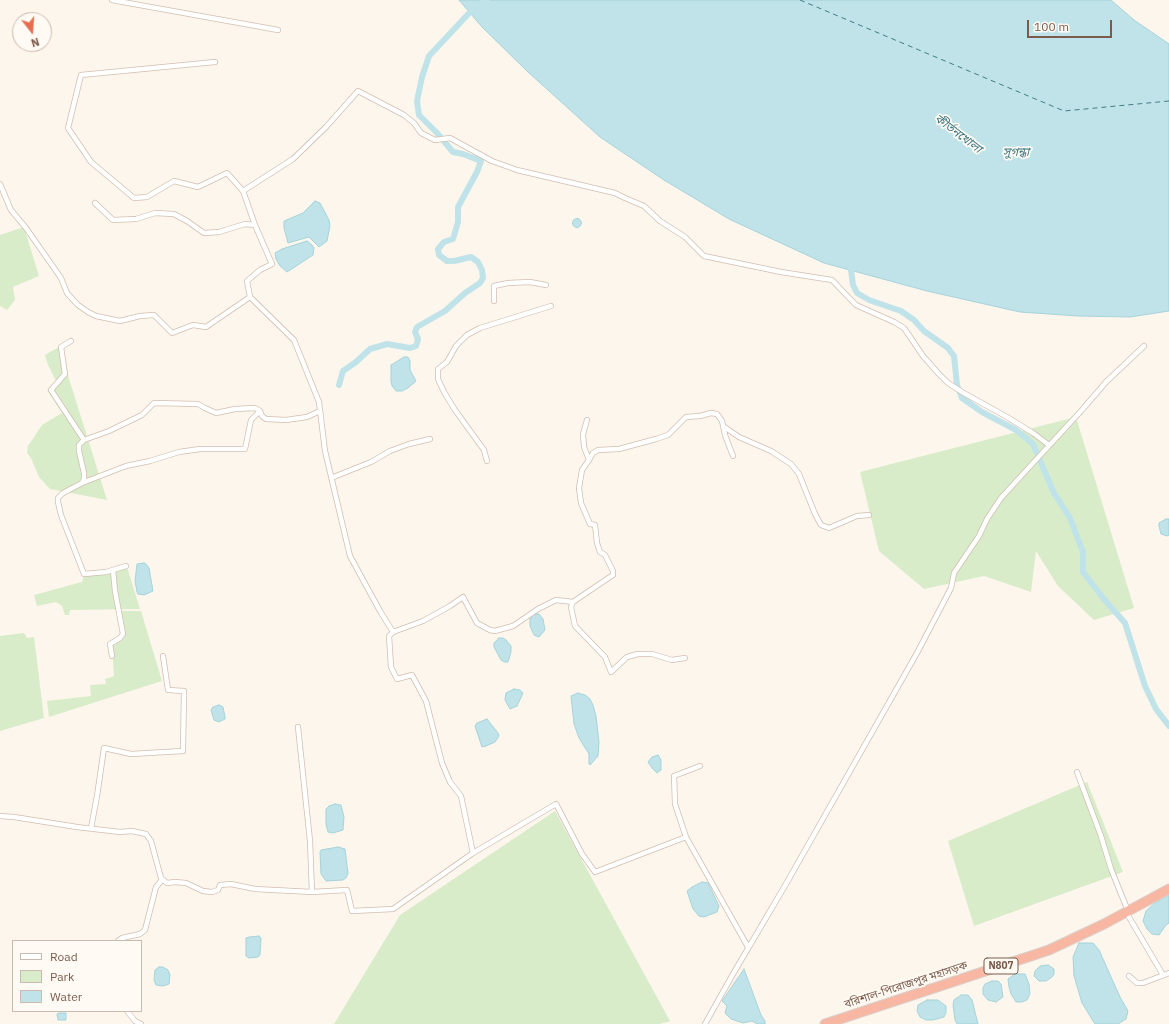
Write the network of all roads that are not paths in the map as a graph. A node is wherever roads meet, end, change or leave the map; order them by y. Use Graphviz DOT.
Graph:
graph roads {
  1 [pos="112,0"];
  2 [pos="278,30"];
  3 [pos="215,62"];
  4 [pos="0,184"];
  5 [pos="243,191"];
  6 [pos="95,203"];
  7 [pos="254,225"];
  8 [pos="546,285"];
  9 [pos="250,297"];
  10 [pos="494,301"];
  11 [pos="551,306"];
  12 [pos="71,341"];
  13 [pos="1144,346"];
  14 [pos="260,411"];
  15 [pos="320,411"];
  16 [pos="587,420"];
  17 [pos="723,426"];
  18 [pos="430,439"];
  19 [pos="84,440"];
  20 [pos="1049,445"];
  21 [pos="733,456"];
  22 [pos="589,460"];
  23 [pos="487,461"];
  24 [pos="331,478"];
  25 [pos="82,483"];
  26 [pos="869,515"];
  27 [pos="126,566"];
  28 [pos="113,570"];
  29 [pos="573,602"];
  30 [pos="393,632"];
  31 [pos="112,656"];
  32 [pos="163,656"];
  33 [pos="685,658"];
  34 [pos="298,727"];
  35 [pos="700,766"];
  36 [pos="1077,772"];
  37 [pos="0,816"];
  38 [pos="91,828"];
  39 [pos="686,837"];
  40 [pos="473,853"];
  41 [pos="162,880"];
  42 [pos="1169,889"];
  43 [pos="312,892"];
  44 [pos="1127,912"];
  45 [pos="119,940"];
  46 [pos="748,947"];
  47 [pos="1169,973"];
  48 [pos="1162,975"];
  49 [pos="1129,976"];
  50 [pos="128,1012"];
  51 [pos="141,1024"];
  52 [pos="706,1024"];
  53 [pos="825,1024"];
  1 -- 2 [label="street"];
  3 -- 5 [label="street"];
  4 -- 9 [label="street"];
  5 -- 7 [label="street"];
  5 -- 20 [label="street"];
  6 -- 7 [label="street"];
  7 -- 9 [label="street"];
  8 -- 10 [label="street"];
  9 -- 15 [label="street"];
  11 -- 23 [label="street"];
  12 -- 19 [label="street"];
  13 -- 20 [label="street"];
  14 -- 15 [label="street"];
  14 -- 19 [label="street"];
  14 -- 25 [label="street"];
  15 -- 24 [label="street"];
  16 -- 22 [label="street"];
  17 -- 21 [label="street"];
  17 -- 22 [label="street"];
  17 -- 26 [label="street"];
  18 -- 24 [label="street"];
  19 -- 25 [label="street"];
  20 -- 46 [label="street"];
  22 -- 29 [label="street"];
  24 -- 30 [label="street"];
  25 -- 28 [label="street"];
  27 -- 28 [label="street"];
  28 -- 31 [label="street"];
  29 -- 30 [label="street"];
  29 -- 33 [label="street"];
  30 -- 40 [label="street"];
  32 -- 38 [label="street"];
  34 -- 43 [label="street"];
  35 -- 39 [label="street"];
  36 -- 44 [label="street"];
  37 -- 38 [label="street"];
  38 -- 41 [label="street"];
  39 -- 40 [label="street"];
  39 -- 46 [label="street"];
  40 -- 43 [label="street"];
  41 -- 43 [label="street"];
  41 -- 45 [label="street"];
  42 -- 44 [label="highway, বরিশাল-পিরোজপুর মহাসড়ক / N807"];
  44 -- 48 [label="street"];
  44 -- 53 [label="highway, বরিশাল-পিরোজপুর মহাসড়ক / N807"];
  46 -- 52 [label="street"];
  47 -- 48 [label="street"];
  48 -- 49 [label="street"];
  50 -- 51 [label="street"];
}
